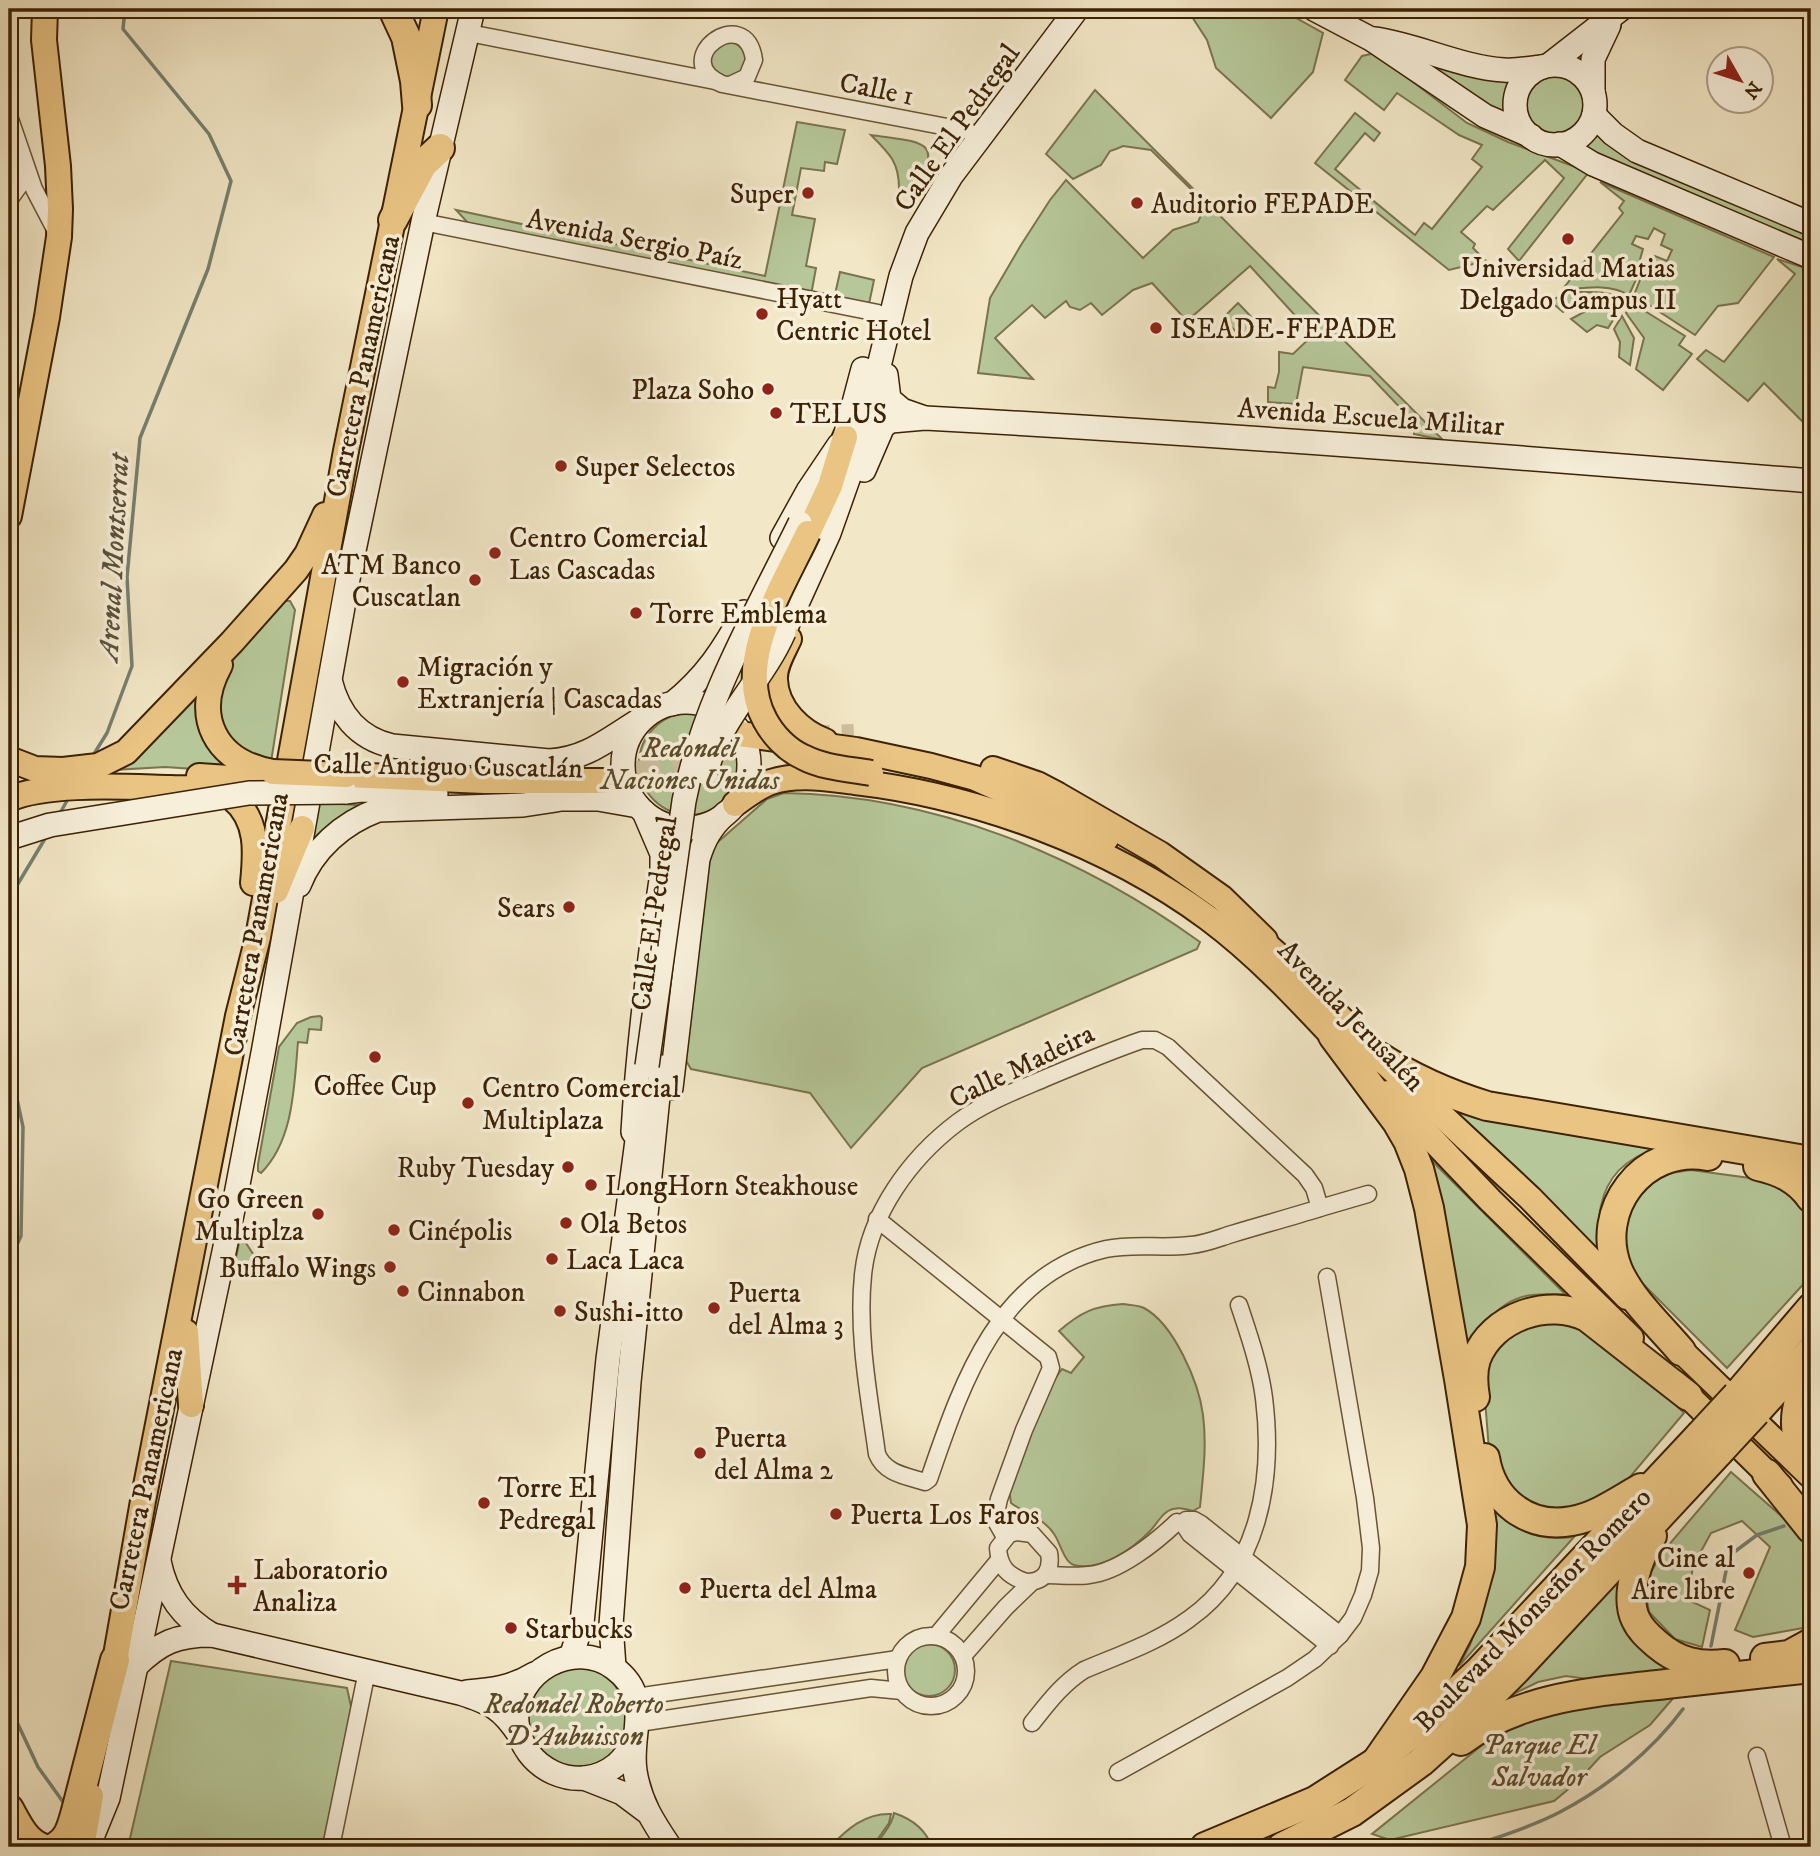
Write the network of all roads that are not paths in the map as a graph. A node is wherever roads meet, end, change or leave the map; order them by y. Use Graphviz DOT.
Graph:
graph roads {
  1 [pos="45,9"];
  2 [pos="383,9"];
  3 [pos="393,9"];
  4 [pos="436,9"];
  5 [pos="473,9"];
  6 [pos="1059,9"];
  7 [pos="1077,9"];
  8 [pos="1314,9"];
  9 [pos="1618,12"];
  10 [pos="468,33"];
  11 [pos="1371,39"];
  12 [pos="408,50"];
  13 [pos="705,53"];
  14 [pos="754,66"];
  15 [pos="1546,66"];
  16 [pos="671,71"];
  17 [pos="722,83"];
  18 [pos="777,95"];
  19 [pos="1593,104"];
  20 [pos="417,105"];
  21 [pos="9,116"];
  22 [pos="968,131"];
  23 [pos="1531,136"];
  24 [pos="1560,144"];
  25 [pos="440,148"];
  26 [pos="26,169"];
  27 [pos="9,200"];
  28 [pos="393,220"];
  29 [pos="423,222"];
  30 [pos="1811,224"];
  31 [pos="59,237"];
  32 [pos="1811,257"];
  33 [pos="898,289"];
  34 [pos="878,313"];
  35 [pos="886,375"];
  36 [pos="925,418"];
  37 [pos="845,437"];
  38 [pos="346,451"];
  39 [pos="864,470"];
  40 [pos="1811,481"];
  41 [pos="9,516"];
  42 [pos="804,528"];
  43 [pos="790,634"];
  44 [pos="232,642"];
  45 [pos="329,674"];
  46 [pos="672,704"];
  47 [pos="650,714"];
  48 [pos="735,727"];
  49 [pos="855,743"];
  50 [pos="9,759"];
  51 [pos="9,771"];
  52 [pos="101,772"];
  53 [pos="273,777"];
  54 [pos="64,780"];
  55 [pos="602,781"];
  56 [pos="350,785"];
  57 [pos="9,799"];
  58 [pos="556,800"];
  59 [pos="731,808"];
  60 [pos="641,809"];
  61 [pos="302,828"];
  62 [pos="1063,837"];
  63 [pos="9,838"];
  64 [pos="287,918"];
  65 [pos="258,937"];
  66 [pos="238,1016"];
  67 [pos="1333,1036"];
  68 [pos="1378,1056"];
  69 [pos="654,1066"];
  70 [pos="1811,1161"];
  71 [pos="1368,1194"];
  72 [pos="1811,1198"];
  73 [pos="629,1202"];
  74 [pos="1320,1208"];
  75 [pos="877,1219"];
  76 [pos="1327,1277"];
  77 [pos="1239,1305"];
  78 [pos="1808,1308"];
  79 [pos="181,1312"];
  80 [pos="1002,1319"];
  81 [pos="1681,1351"];
  82 [pos="1811,1351"];
  83 [pos="1811,1380"];
  84 [pos="629,1382"];
  85 [pos="1688,1396"];
  86 [pos="1747,1403"];
  87 [pos="191,1405"];
  88 [pos="1811,1470"];
  89 [pos="1767,1474"];
  90 [pos="1811,1476"];
  91 [pos="1673,1482"];
  92 [pos="1811,1516"];
  93 [pos="1811,1529"];
  94 [pos="1005,1537"];
  95 [pos="159,1560"];
  96 [pos="999,1560"];
  97 [pos="1240,1564"];
  98 [pos="1039,1579"];
  99 [pos="212,1635"];
  100 [pos="936,1636"];
  101 [pos="1335,1641"];
  102 [pos="1811,1643"];
  103 [pos="962,1656"];
  104 [pos="571,1657"];
  105 [pos="898,1659"];
  106 [pos="125,1663"];
  107 [pos="614,1667"];
  108 [pos="1811,1668"];
  109 [pos="367,1671"];
  110 [pos="538,1671"];
  111 [pos="902,1691"];
  112 [pos="460,1693"];
  113 [pos="636,1697"];
  114 [pos="1032,1723"];
  115 [pos="637,1731"];
  116 [pos="520,1736"];
  117 [pos="1757,1756"];
  118 [pos="1376,1762"];
  119 [pos="1118,1772"];
  120 [pos="584,1778"];
  121 [pos="9,1809"];
  122 [pos="646,1811"];
  123 [pos="1352,1812"];
  124 [pos="9,1838"];
  125 [pos="13,1847"];
  126 [pos="40,1847"];
  127 [pos="55,1847"];
  128 [pos="82,1847"];
  129 [pos="88,1847"];
  130 [pos="331,1847"];
  131 [pos="670,1847"];
  132 [pos="1205,1847"];
  133 [pos="1282,1847"];
  134 [pos="1783,1847"];
  1 -- 31 [label="main road"];
  2 -- 12 [label="highway"];
  3 -- 12 [label="highway"];
  4 -- 20 [label="main road, Carretera Panamericana"];
  5 -- 10 [label="main road, Carretera Panamericana"];
  6 -- 22 [label="main road, Calle El Pedregal"];
  7 -- 33 [label="main road, Calle El Pedregal"];
  8 -- 11 [label="main road"];
  9 -- 15 [label="main road"];
  9 -- 19 [label="main road"];
  10 -- 16 [label="street, Calle 1"];
  10 -- 25 [label="main road, Carretera Panamericana"];
  11 -- 15 [label="main road"];
  11 -- 23 [label="main road"];
  12 -- 20 [label="highway"];
  13 -- 14 [label="street"];
  13 -- 16 [label="street"];
  13 -- 17 [label="street"];
  14 -- 17 [label="street"];
  14 -- 18 [label="street"];
  15 -- 19 [label="main road"];
  15 -- 23 [label="main road"];
  16 -- 17 [label="street, Calle 1"];
  17 -- 18 [label="street, Calle 1"];
  18 -- 22 [label="street, Calle 1"];
  19 -- 24 [label="main road"];
  19 -- 30 [label="main road"];
  20 -- 28 [label="main road, Carretera Panamericana"];
  21 -- 26 [label="street"];
  22 -- 34 [label="main road, Calle El Pedregal"];
  23 -- 24 [label="main road"];
  24 -- 32 [label="main road"];
  25 -- 28 [label="highway"];
  25 -- 29 [label="main road, Carretera Panamericana"];
  26 -- 27 [label="street"];
  26 -- 31 [label="street"];
  28 -- 38 [label="main road, Carretera Panamericana"];
  29 -- 34 [label="street, Avenida Sergio Paíz"];
  29 -- 45 [label="main road, Carretera Panamericana"];
  31 -- 41 [label="main road"];
  33 -- 35 [label="main road"];
  33 -- 69 [label="main road, Calle El Pedregal, bridge"];
  34 -- 37 [label="main road, Calle El Pedregal"];
  35 -- 36 [label="main road, Avenida Escuela Militar"];
  35 -- 39 [label="main road"];
  36 -- 39 [label="main road, Avenida Escuela Militar"];
  36 -- 40 [label="main road, Avenida Escuela Militar"];
  37 -- 42 [label="main road"];
  37 -- 46 [label="main road, Calle El Pedregal"];
  38 -- 44 [label="main road"];
  38 -- 65 [label="main road, Carretera Panamericana"];
  39 -- 43 [label="main road"];
  42 -- 62 [label="main road, bridge"];
  42 -- 69 [label="main road, Calle El Pedregal, bridge"];
  43 -- 48 [label="main road"];
  43 -- 49 [label="main road"];
  44 -- 52 [label="main road"];
  44 -- 53 [label="main road"];
  45 -- 47 [label="main road"];
  45 -- 61 [label="main road, Carretera Panamericana"];
  46 -- 47 [label="main road"];
  46 -- 48 [label="main road"];
  47 -- 60 [label="main road"];
  48 -- 49 [label="main road, Avenida Jerusalén"];
  48 -- 59 [label="main road"];
  49 -- 68 [label="main road, Avenida Jerusalén"];
  50 -- 54 [label="main road"];
  51 -- 54 [label="main road"];
  52 -- 53 [label="main road"];
  52 -- 54 [label="main road"];
  53 -- 56 [label="main road, bridge"];
  54 -- 57 [label="main road"];
  54 -- 66 [label="main road"];
  55 -- 56 [label="main road"];
  56 -- 58 [label="main road, Calle Antiguo Cuscatlán"];
  56 -- 63 [label="main road, Calle Antiguo Cuscatlán, bridge"];
  58 -- 60 [label="main road, Calle Antiguo Cuscatlán"];
  58 -- 64 [label="main road"];
  59 -- 60 [label="main road"];
  59 -- 62 [label="main road, Avenida Jerusalén"];
  59 -- 84 [label="main road"];
  60 -- 73 [label="main road"];
  61 -- 64 [label="main road, Carretera Panamericana"];
  61 -- 65 [label="main road"];
  62 -- 67 [label="main road, Avenida Jerusalén"];
  64 -- 87 [label="main road, Carretera Panamericana"];
  65 -- 66 [label="main road, Carretera Panamericana"];
  66 -- 79 [label="main road, Carretera Panamericana"];
  67 -- 85 [label="main road, Avenida Jerusalén"];
  67 -- 118 [label="highway"];
  68 -- 70 [label="highway"];
  68 -- 81 [label="main road, Avenida Jerusalén"];
  69 -- 73 [label="main road, Calle El Pedregal"];
  69 -- 84 [label="main road, Calle El Pedregal"];
  71 -- 74 [label="street"];
  72 -- 81 [label="highway"];
  73 -- 104 [label="main road, Calle El Pedregal"];
  74 -- 75 [label="street, Calle Madeira"];
  74 -- 80 [label="street"];
  75 -- 80 [label="street"];
  75 -- 80 [label="street, Calle Madeira"];
  76 -- 101 [label="street"];
  77 -- 97 [label="street"];
  78 -- 86 [label="highway, Boulevard Monseñor Romero"];
  79 -- 87 [label="main road"];
  79 -- 106 [label="main road, Carretera Panamericana"];
  80 -- 94 [label="street"];
  81 -- 90 [label="main road, Avenida Jerusalén"];
  82 -- 86 [label="highway, Boulevard Monseñor Romero"];
  83 -- 88 [label="highway"];
  84 -- 107 [label="main road, Calle El Pedregal"];
  85 -- 89 [label="main road, Avenida Jerusalén"];
  85 -- 91 [label="highway"];
  86 -- 91 [label="highway, Boulevard Monseñor Romero, bridge"];
  87 -- 95 [label="main road, Carretera Panamericana"];
  89 -- 92 [label="main road, Avenida Jerusalén"];
  89 -- 93 [label="highway"];
  91 -- 102 [label="highway"];
  91 -- 118 [label="highway, Boulevard Monseñor Romero"];
  91 -- 123 [label="highway, Boulevard Monseñor Romero"];
  94 -- 96 [label="street"];
  94 -- 98 [label="street"];
  95 -- 99 [label="main road"];
  95 -- 106 [label="main road, Carretera Panamericana"];
  96 -- 98 [label="street"];
  96 -- 100 [label="street"];
  97 -- 98 [label="street"];
  97 -- 101 [label="street"];
  97 -- 114 [label="street"];
  98 -- 103 [label="street"];
  99 -- 106 [label="main road"];
  99 -- 109 [label="main road"];
  100 -- 103 [label="street"];
  100 -- 105 [label="street"];
  101 -- 119 [label="street"];
  103 -- 111 [label="street"];
  104 -- 107 [label="main road"];
  104 -- 110 [label="main road"];
  105 -- 111 [label="street"];
  105 -- 113 [label="street"];
  106 -- 127 [label="highway"];
  106 -- 128 [label="main road, Carretera Panamericana"];
  106 -- 129 [label="main road, Carretera Panamericana"];
  107 -- 113 [label="main road"];
  108 -- 123 [label="highway"];
  109 -- 112 [label="main road"];
  109 -- 130 [label="street"];
  110 -- 112 [label="main road"];
  110 -- 116 [label="main road"];
  111 -- 115 [label="street"];
  112 -- 116 [label="main road"];
  113 -- 115 [label="main road"];
  115 -- 120 [label="main road"];
  115 -- 122 [label="main road"];
  116 -- 120 [label="main road"];
  117 -- 134 [label="street"];
  118 -- 132 [label="highway, Boulevard Monseñor Romero"];
  120 -- 122 [label="main road"];
  121 -- 126 [label="highway"];
  122 -- 131 [label="main road"];
  123 -- 133 [label="highway, Boulevard Monseñor Romero"];
  124 -- 125 [label="main road"];
}
